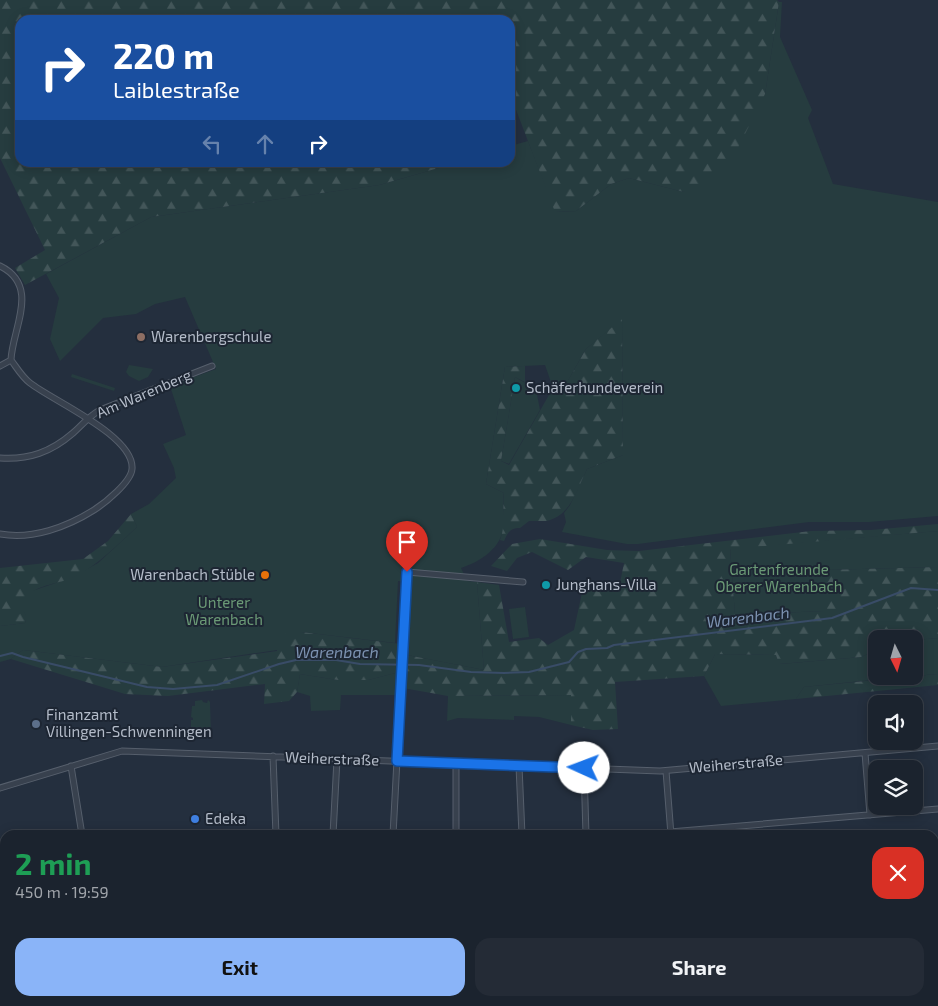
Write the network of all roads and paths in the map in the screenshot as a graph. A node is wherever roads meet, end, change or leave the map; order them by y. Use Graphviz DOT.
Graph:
graph roads {
  1 [pos="0,266"];
  2 [pos="10,360"];
  3 [pos="0,366"];
  4 [pos="212,366"];
  5 [pos="87,418"];
  6 [pos="0,458"];
  7 [pos="0,534"];
  8 [pos="523,582"];
  9 [pos="938,746"];
  10 [pos="865,753"];
  11 [pos="273,756"];
  12 [pos="337,759"];
  13 [pos="397,761"];
  14 [pos="456,763"];
  15 [pos="72,766"];
  16 [pos="519,766"];
  17 [pos="584,768"];
  18 [pos="666,771"];
  19 [pos="0,788"];
  20 [pos="868,790"];
  21 [pos="938,810"];
  22 [pos="923,811"];
  23 [pos="870,815"];
  24 [pos="81,830"];
  25 [pos="276,830"];
  26 [pos="333,830"];
  27 [pos="393,830"];
  28 [pos="456,830"];
  29 [pos="522,830"];
  30 [pos="586,830"];
  31 [pos="670,830"];
  32 [pos="712,830"];
  1 -- 2 [label="street"];
  2 -- 3 [label="street"];
  2 -- 5 [label="street"];
  4 -- 5 [label="street, Am Warenberg"];
  5 -- 6 [label="street, Am Warenberg"];
  5 -- 7 [label="street"];
  8 -- 13 [label="street"];
  9 -- 10 [label="street, Weiherstraße"];
  10 -- 18 [label="street, Weiherstraße"];
  10 -- 20 [label="street"];
  11 -- 12 [label="street, Weiherstraße"];
  11 -- 15 [label="street, Weiherstraße"];
  11 -- 25 [label="street"];
  12 -- 13 [label="street, Weiherstraße"];
  12 -- 26 [label="street"];
  13 -- 14 [label="street, Weiherstraße"];
  13 -- 27 [label="street"];
  14 -- 16 [label="street, Weiherstraße"];
  14 -- 28 [label="street"];
  15 -- 19 [label="street, Weiherstraße"];
  15 -- 24 [label="street"];
  16 -- 17 [label="street, Weiherstraße"];
  16 -- 29 [label="street"];
  17 -- 18 [label="street, Weiherstraße"];
  17 -- 30 [label="street"];
  18 -- 31 [label="street"];
  21 -- 22 [label="street"];
  23 -- 32 [label="street"];
}
